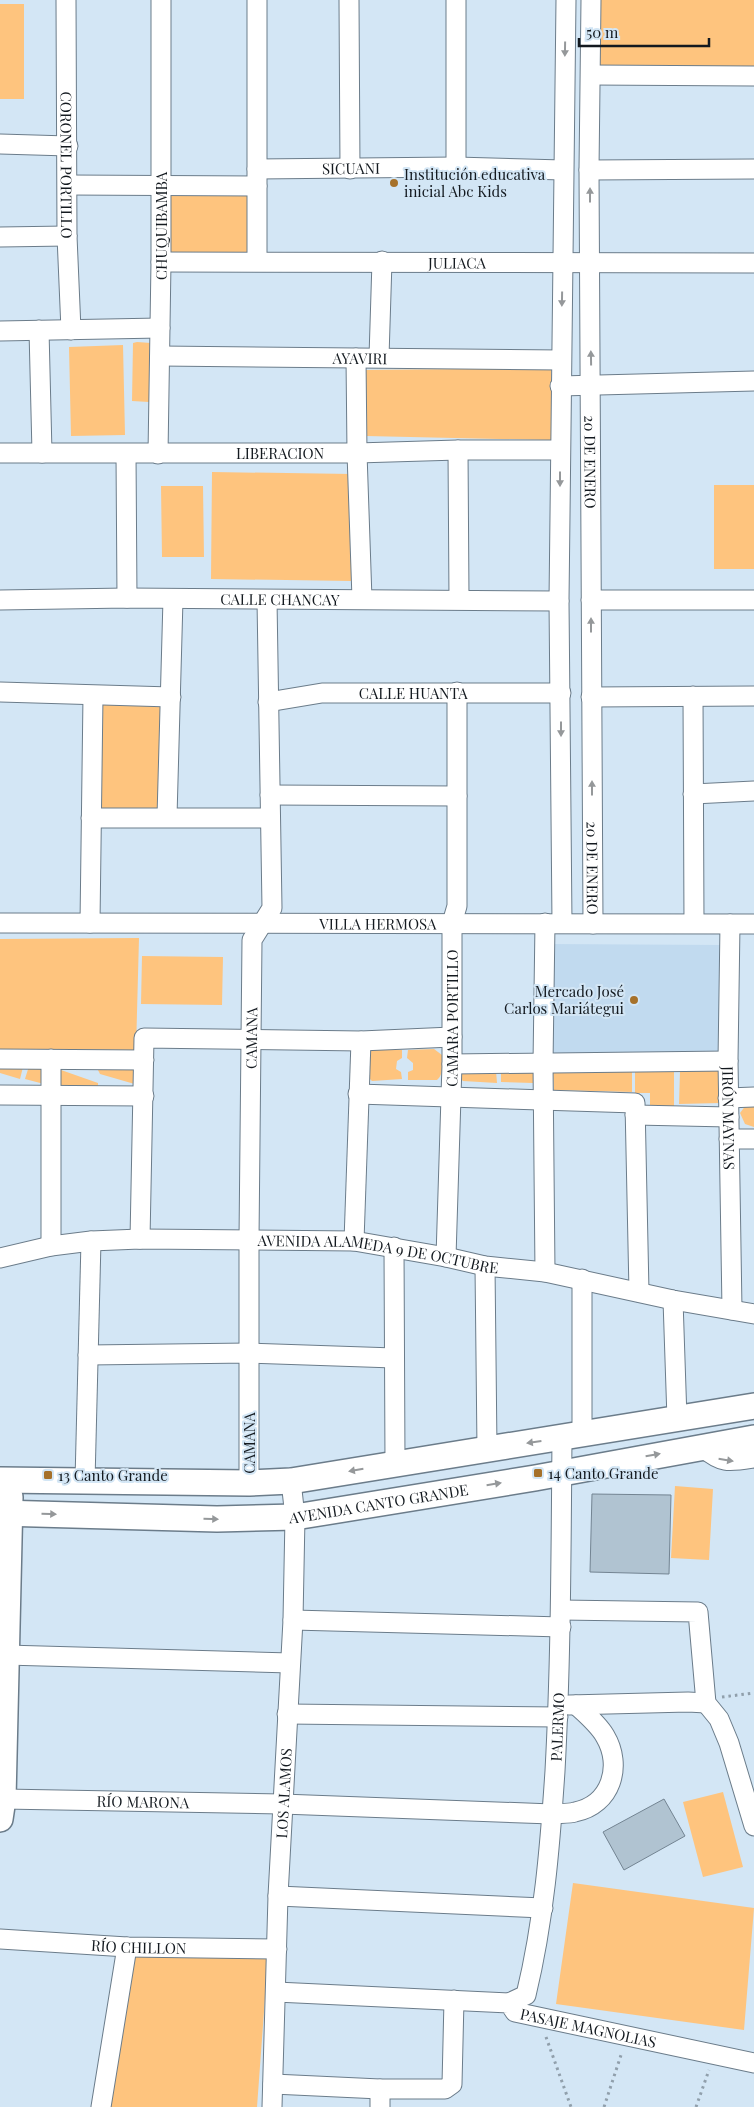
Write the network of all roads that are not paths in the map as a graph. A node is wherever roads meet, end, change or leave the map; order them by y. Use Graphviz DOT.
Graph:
graph roads {
  1 [pos="66,0"];
  2 [pos="161,0"];
  3 [pos="257,0"];
  4 [pos="349,0"];
  5 [pos="456,0"];
  6 [pos="566,0"];
  7 [pos="592,0"];
  8 [pos="590,75"];
  9 [pos="754,76"];
  10 [pos="0,144"];
  11 [pos="68,146"];
  12 [pos="456,167"];
  13 [pos="350,169"];
  14 [pos="754,169"];
  15 [pos="563,170"];
  16 [pos="590,170"];
  17 [pos="257,178"];
  18 [pos="68,185"];
  19 [pos="161,186"];
  20 [pos="67,236"];
  21 [pos="0,238"];
  22 [pos="257,261"];
  23 [pos="382,261"];
  24 [pos="161,262"];
  25 [pos="562,263"];
  26 [pos="590,263"];
  27 [pos="754,263"];
  28 [pos="160,328"];
  29 [pos="0,330"];
  30 [pos="39,330"];
  31 [pos="71,330"];
  32 [pos="160,356"];
  33 [pos="379,357"];
  34 [pos="356,358"];
  35 [pos="561,360"];
  36 [pos="754,381"];
  37 [pos="592,385"];
  38 [pos="560,386"];
  39 [pos="458,450"];
  40 [pos="560,450"];
  41 [pos="0,453"];
  42 [pos="42,453"];
  43 [pos="356,453"];
  44 [pos="126,454"];
  45 [pos="158,454"];
  46 [pos="127,598"];
  47 [pos="173,599"];
  48 [pos="362,599"];
  49 [pos="459,599"];
  50 [pos="0,600"];
  51 [pos="267,600"];
  52 [pos="591,600"];
  53 [pos="754,600"];
  54 [pos="559,601"];
  55 [pos="0,692"];
  56 [pos="457,692"];
  57 [pos="561,693"];
  58 [pos="93,696"];
  59 [pos="693,696"];
  60 [pos="754,696"];
  61 [pos="171,697"];
  62 [pos="591,697"];
  63 [pos="268,702"];
  64 [pos="754,791"];
  65 [pos="693,794"];
  66 [pos="270,795"];
  67 [pos="457,796"];
  68 [pos="167,816"];
  69 [pos="91,818"];
  70 [pos="270,818"];
  71 [pos="0,923"];
  72 [pos="90,923"];
  73 [pos="452,923"];
  74 [pos="554,923"];
  75 [pos="262,924"];
  76 [pos="593,924"];
  77 [pos="694,924"];
  78 [pos="730,924"];
  79 [pos="754,924"];
  80 [pos="452,1037"];
  81 [pos="251,1040"];
  82 [pos="360,1041"];
  83 [pos="0,1059"];
  84 [pos="51,1059"];
  85 [pos="144,1060"];
  86 [pos="728,1061"];
  87 [pos="452,1064"];
  88 [pos="543,1064"];
  89 [pos="358,1094"];
  90 [pos="0,1095"];
  91 [pos="50,1096"];
  92 [pos="144,1096"];
  93 [pos="451,1097"];
  94 [pos="754,1097"];
  95 [pos="728,1098"];
  96 [pos="543,1099"];
  97 [pos="635,1115"];
  98 [pos="729,1117"];
  99 [pos="754,1138"];
  100 [pos="729,1139"];
  101 [pos="140,1239"];
  102 [pos="249,1240"];
  103 [pos="354,1241"];
  104 [pos="91,1242"];
  105 [pos="51,1246"];
  106 [pos="394,1247"];
  107 [pos="446,1256"];
  108 [pos="0,1258"];
  109 [pos="485,1266"];
  110 [pos="545,1272"];
  111 [pos="582,1279"];
  112 [pos="639,1292"];
  113 [pos="673,1300"];
  114 [pos="732,1310"];
  115 [pos="754,1314"];
  116 [pos="249,1353"];
  117 [pos="88,1355"];
  118 [pos="394,1358"];
  119 [pos="754,1406"];
  120 [pos="677,1418"];
  121 [pos="572,1437"];
  122 [pos="754,1438"];
  123 [pos="702,1447"];
  124 [pos="488,1449"];
  125 [pos="754,1458"];
  126 [pos="394,1464"];
  127 [pos="562,1472"];
  128 [pos="5,1480"];
  129 [pos="85,1481"];
  130 [pos="291,1481"];
  131 [pos="249,1483"];
  132 [pos="5,1513"];
  133 [pos="295,1517"];
  134 [pos="561,1618"];
  135 [pos="293,1620"];
  136 [pos="6,1655"];
  137 [pos="290,1662"];
  138 [pos="706,1703"];
  139 [pos="564,1709"];
  140 [pos="287,1714"];
  141 [pos="282,1804"];
  142 [pos="2,1809"];
  143 [pos="552,1814"];
  144 [pos="754,1826"];
  145 [pos="278,1896"];
  146 [pos="543,1908"];
  147 [pos="0,1939"];
  148 [pos="127,1947"];
  149 [pos="277,1949"];
  150 [pos="276,1992"];
  151 [pos="454,2000"];
  152 [pos="509,2003"];
  153 [pos="754,2063"];
  154 [pos="272,2084"];
  155 [pos="380,2098"];
  156 [pos="101,2107"];
  157 [pos="272,2107"];
  1 -- 11 [label="street, CORONEL PORTILLO"];
  2 -- 19 [label="street, CHUQUIBAMBA"];
  3 -- 17 [label="street"];
  4 -- 13 [label="street"];
  5 -- 12 [label="street"];
  6 -- 15 [label="street, 20 DE ENERO, one-way"];
  7 -- 8 [label="street, 20 DE ENERO"];
  8 -- 9 [label="street"];
  8 -- 16 [label="street, 20 DE ENERO"];
  10 -- 11 [label="street"];
  11 -- 18 [label="street, CORONEL PORTILLO"];
  12 -- 13 [label="street, SICUANI"];
  12 -- 15 [label="street, SICUANI"];
  13 -- 17 [label="street, SICUANI"];
  14 -- 16 [label="street"];
  15 -- 25 [label="street, 20 DE ENERO"];
  26 -- 16 [label="street, 20 DE ENERO, one-way"];
  17 -- 19 [label="street, SICUANI"];
  17 -- 22 [label="street"];
  18 -- 19 [label="street, SICUANI"];
  18 -- 20 [label="street, CORONEL PORTILLO"];
  19 -- 24 [label="street, CHUQUIBAMBA"];
  20 -- 21 [label="street"];
  20 -- 31 [label="street, CORONEL PORTILLO"];
  22 -- 23 [label="street, JULIACA"];
  22 -- 24 [label="street, JULIACA"];
  23 -- 25 [label="street, JULIACA"];
  23 -- 33 [label="street"];
  24 -- 28 [label="street, CHUQUIBAMBA"];
  25 -- 26 [label="street, JULIACA"];
  25 -- 35 [label="street, 20 DE ENERO, one-way"];
  26 -- 27 [label="street, JULIACA"];
  37 -- 26 [label="street, 20 DE ENERO, one-way"];
  28 -- 31 [label="street"];
  28 -- 32 [label="street, CHUQUIBAMBA"];
  29 -- 30 [label="street"];
  30 -- 31 [label="street"];
  30 -- 42 [label="street"];
  32 -- 34 [label="street, AYAVIRI"];
  32 -- 45 [label="street, CHUQUIBAMBA"];
  33 -- 34 [label="street, AYAVIRI"];
  33 -- 35 [label="street, AYAVIRI"];
  34 -- 43 [label="street"];
  35 -- 38 [label="street, 20 DE ENERO"];
  36 -- 37 [label="street"];
  37 -- 38 [label="street"];
  37 -- 52 [label="street, 20 DE ENERO"];
  38 -- 40 [label="street, 20 DE ENERO"];
  39 -- 40 [label="street, LIBERACION"];
  39 -- 43 [label="street, LIBERACION"];
  39 -- 49 [label="street"];
  40 -- 54 [label="street, 20 DE ENERO, one-way"];
  41 -- 42 [label="street, LIBERACION"];
  42 -- 44 [label="street, LIBERACION"];
  43 -- 45 [label="street, LIBERACION"];
  43 -- 48 [label="street"];
  44 -- 45 [label="street, LIBERACION"];
  44 -- 46 [label="street"];
  46 -- 47 [label="street, CALLE CHANCAY"];
  46 -- 50 [label="street, CALLE CHANCAY"];
  47 -- 51 [label="street, CALLE CHANCAY"];
  47 -- 61 [label="street"];
  48 -- 49 [label="street, CALLE CHANCAY"];
  48 -- 51 [label="street, CALLE CHANCAY"];
  49 -- 54 [label="street, CALLE CHANCAY"];
  51 -- 63 [label="street, CAMANA"];
  52 -- 53 [label="street"];
  62 -- 52 [label="street, 20 DE ENERO, one-way"];
  54 -- 57 [label="street, 20 DE ENERO"];
  55 -- 58 [label="street"];
  56 -- 57 [label="street, CALLE HUANTA"];
  56 -- 63 [label="street, CALLE HUANTA"];
  56 -- 67 [label="street, CAMARA PORTILLO"];
  57 -- 74 [label="street, 20 DE ENERO, one-way"];
  58 -- 61 [label="street"];
  58 -- 69 [label="street"];
  59 -- 60 [label="street"];
  59 -- 62 [label="street"];
  59 -- 65 [label="street"];
  61 -- 68 [label="street"];
  76 -- 62 [label="street, 20 DE ENERO, one-way"];
  63 -- 66 [label="street, CAMANA"];
  64 -- 65 [label="street"];
  65 -- 77 [label="street"];
  66 -- 67 [label="street"];
  66 -- 70 [label="street, CAMANA"];
  67 -- 73 [label="street, CAMARA PORTILLO"];
  68 -- 69 [label="street"];
  68 -- 70 [label="street"];
  69 -- 72 [label="street"];
  70 -- 75 [label="street, CAMANA"];
  71 -- 72 [label="street, VILLA HERMOSA"];
  72 -- 75 [label="street, VILLA HERMOSA"];
  73 -- 74 [label="street, VILLA HERMOSA"];
  73 -- 75 [label="street, VILLA HERMOSA"];
  73 -- 80 [label="street, CAMARA PORTILLO"];
  74 -- 76 [label="street, VILLA HERMOSA"];
  74 -- 88 [label="street, 20 DE ENERO"];
  75 -- 81 [label="street, CAMANA"];
  76 -- 77 [label="street, VILLA HERMOSA"];
  77 -- 78 [label="street, VILLA HERMOSA"];
  78 -- 79 [label="street, VILLA HERMOSA"];
  78 -- 86 [label="street, JIRÓN MAYNAS"];
  80 -- 82 [label="street"];
  80 -- 87 [label="street, CAMARA PORTILLO"];
  81 -- 82 [label="street"];
  81 -- 85 [label="street"];
  81 -- 102 [label="street, CAMANA"];
  82 -- 89 [label="street"];
  83 -- 84 [label="street"];
  84 -- 85 [label="street"];
  84 -- 91 [label="street"];
  85 -- 92 [label="street"];
  86 -- 88 [label="street"];
  86 -- 95 [label="street, JIRÓN MAYNAS"];
  87 -- 88 [label="street"];
  87 -- 93 [label="street, CAMARA PORTILLO"];
  88 -- 96 [label="street, 20 DE ENERO"];
  89 -- 93 [label="street"];
  89 -- 103 [label="street"];
  90 -- 91 [label="street"];
  91 -- 92 [label="street"];
  91 -- 105 [label="street"];
  92 -- 101 [label="street"];
  93 -- 96 [label="street"];
  93 -- 107 [label="street, CAMARA PORTILLO"];
  94 -- 95 [label="street"];
  95 -- 98 [label="street, JIRÓN MAYNAS"];
  96 -- 97 [label="street"];
  96 -- 110 [label="street, 20 DE ENERO"];
  97 -- 98 [label="street"];
  97 -- 112 [label="street"];
  98 -- 100 [label="street, JIRÓN MAYNAS"];
  99 -- 100 [label="street"];
  100 -- 114 [label="street, JIRÓN MAYNAS"];
  101 -- 102 [label="street, AVENIDA ALAMEDA 9 DE OCTUBRE"];
  101 -- 104 [label="street, AVENIDA ALAMEDA 9 DE OCTUBRE"];
  102 -- 103 [label="street, AVENIDA ALAMEDA 9 DE OCTUBRE"];
  102 -- 116 [label="street, CAMANA"];
  103 -- 106 [label="street, AVENIDA ALAMEDA 9 DE OCTUBRE"];
  104 -- 105 [label="street, AVENIDA ALAMEDA 9 DE OCTUBRE"];
  104 -- 117 [label="street"];
  105 -- 108 [label="street, AVENIDA ALAMEDA 9 DE OCTUBRE"];
  106 -- 107 [label="street, AVENIDA ALAMEDA 9 DE OCTUBRE"];
  106 -- 118 [label="street"];
  107 -- 109 [label="street, AVENIDA ALAMEDA 9 DE OCTUBRE"];
  109 -- 110 [label="street, AVENIDA ALAMEDA 9 DE OCTUBRE"];
  109 -- 124 [label="street"];
  110 -- 111 [label="street, AVENIDA ALAMEDA 9 DE OCTUBRE"];
  111 -- 112 [label="street, AVENIDA ALAMEDA 9 DE OCTUBRE"];
  111 -- 121 [label="street, PALERMO"];
  112 -- 113 [label="street, AVENIDA ALAMEDA 9 DE OCTUBRE"];
  113 -- 114 [label="street, AVENIDA ALAMEDA 9 DE OCTUBRE"];
  113 -- 120 [label="street"];
  114 -- 115 [label="street, AVENIDA ALAMEDA 9 DE OCTUBRE"];
  116 -- 117 [label="street"];
  116 -- 118 [label="street"];
  116 -- 131 [label="street, CAMANA"];
  117 -- 129 [label="street"];
  118 -- 126 [label="street"];
  119 -- 120 [label="main road"];
  120 -- 121 [label="main road"];
  121 -- 124 [label="main road, one-way"];
  121 -- 127 [label="street, PALERMO"];
  122 -- 123 [label="main road, AVENIDA CANTO GRANDE"];
  123 -- 125 [label="street, one-way"];
  127 -- 123 [label="main road, AVENIDA CANTO GRANDE, one-way"];
  124 -- 126 [label="main road"];
  126 -- 130 [label="main road, one-way"];
  133 -- 127 [label="main road, AVENIDA CANTO GRANDE, one-way"];
  127 -- 134 [label="street, PALERMO"];
  128 -- 129 [label="main road"];
  128 -- 132 [label="main road"];
  129 -- 131 [label="main road"];
  130 -- 131 [label="main road"];
  130 -- 133 [label="street, LOS ALAMOS"];
  132 -- 133 [label="main road, AVENIDA CANTO GRANDE, one-way"];
  132 -- 136 [label="main road"];
  133 -- 135 [label="street, LOS ALAMOS"];
  134 -- 135 [label="street"];
  134 -- 138 [label="street"];
  134 -- 139 [label="street, PALERMO"];
  135 -- 137 [label="street, LOS ALAMOS"];
  136 -- 137 [label="street"];
  136 -- 142 [label="main road"];
  137 -- 140 [label="street, LOS ALAMOS"];
  138 -- 139 [label="street"];
  138 -- 144 [label="street"];
  139 -- 140 [label="street"];
  139 -- 143 [label="street, PALERMO"];
  139 -- 143 [label="street, RÍO MARONA"];
  140 -- 141 [label="street, LOS ALAMOS"];
  141 -- 142 [label="street, RÍO MARONA"];
  141 -- 143 [label="street, RÍO MARONA"];
  141 -- 145 [label="street, LOS ALAMOS"];
  143 -- 146 [label="street, PALERMO"];
  145 -- 146 [label="street"];
  145 -- 149 [label="street, LOS ALAMOS"];
  146 -- 152 [label="street, PALERMO"];
  147 -- 148 [label="street, RÍO CHILLON"];
  148 -- 149 [label="street, RÍO CHILLON"];
  148 -- 156 [label="street"];
  149 -- 150 [label="street, LOS ALAMOS"];
  150 -- 151 [label="street, PASAJE MAGNOLIAS"];
  150 -- 154 [label="street, LOS ALAMOS"];
  151 -- 152 [label="street, PASAJE MAGNOLIAS"];
  151 -- 155 [label="street"];
  152 -- 153 [label="street, PASAJE MAGNOLIAS"];
  154 -- 155 [label="street"];
  154 -- 157 [label="street, LOS ALAMOS"];
}
